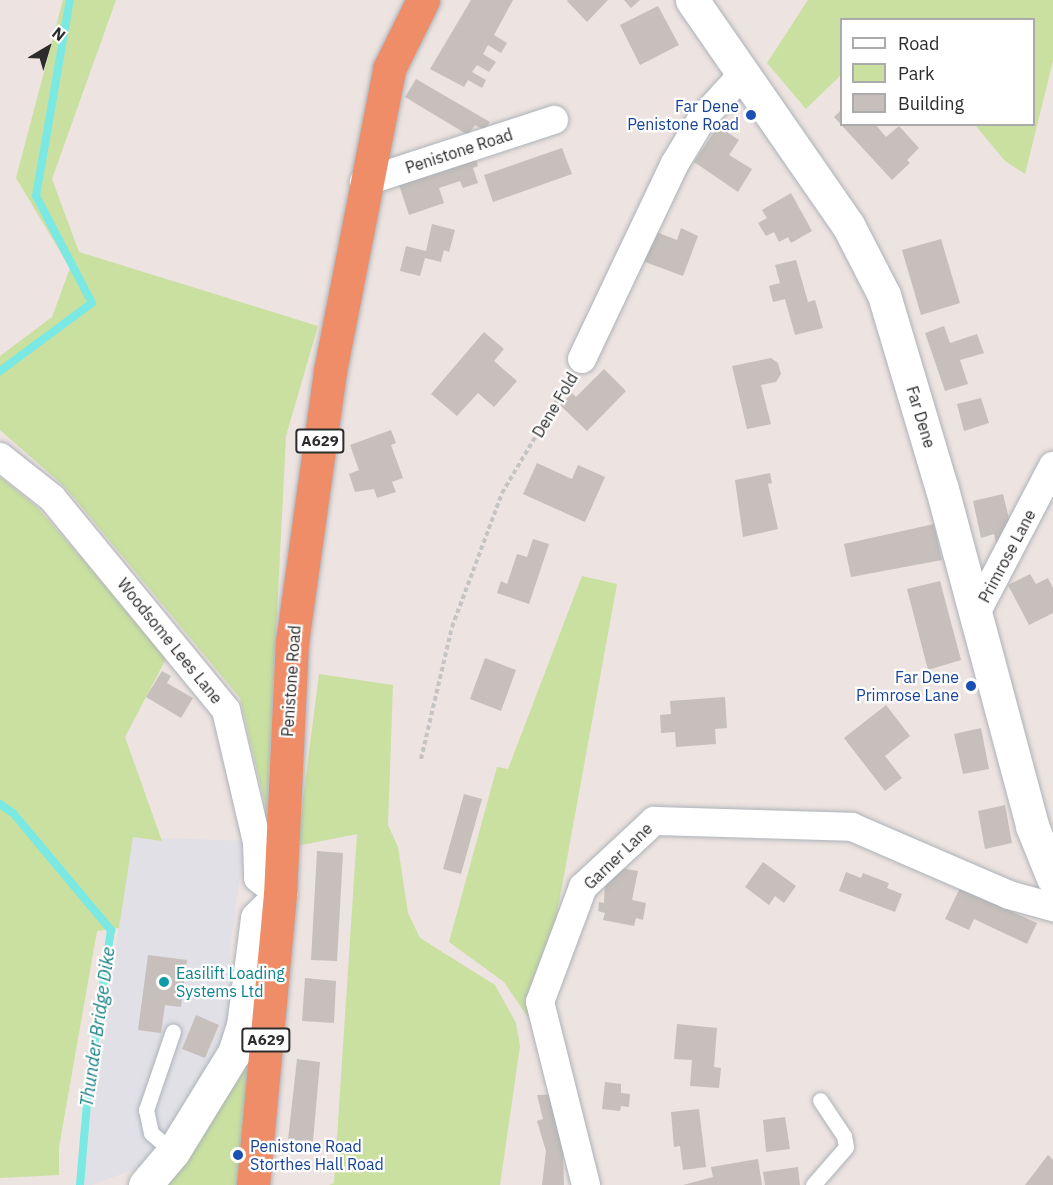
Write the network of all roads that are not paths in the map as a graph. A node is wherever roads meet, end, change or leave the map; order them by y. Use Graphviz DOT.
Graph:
graph roads {
  1 [pos="423,0"];
  2 [pos="692,0"];
  3 [pos="742,75"];
  4 [pos="554,120"];
  5 [pos="364,182"];
  6 [pos="582,359"];
  7 [pos="0,457"];
  8 [pos="1053,466"];
  9 [pos="1045,501"];
  10 [pos="976,613"];
  11 [pos="1053,878"];
  12 [pos="280,895"];
  13 [pos="1053,906"];
  14 [pos="173,1031"];
  15 [pos="820,1100"];
  16 [pos="173,1152"];
  17 [pos="145,1185"];
  18 [pos="253,1185"];
  19 [pos="586,1185"];
  20 [pos="813,1185"];
  1 -- 5 [label="highway, Penistone Road / A629"];
  2 -- 3 [label="street, Far Dene"];
  3 -- 6 [label="street, Dene Fold"];
  3 -- 10 [label="street, Far Dene"];
  4 -- 5 [label="street, Penistone Road"];
  5 -- 12 [label="highway, Penistone Road / A629"];
  7 -- 12 [label="street, Woodsome Lees Lane"];
  8 -- 9 [label="street, Primrose Lane"];
  9 -- 10 [label="street, Primrose Lane"];
  10 -- 11 [label="street, Far Dene"];
  12 -- 16 [label="street"];
  12 -- 18 [label="highway, Penistone Road / A629"];
  13 -- 19 [label="street, Garner Lane"];
  14 -- 16 [label="lane"];
  15 -- 20 [label="lane"];
  16 -- 17 [label="street"];
}
